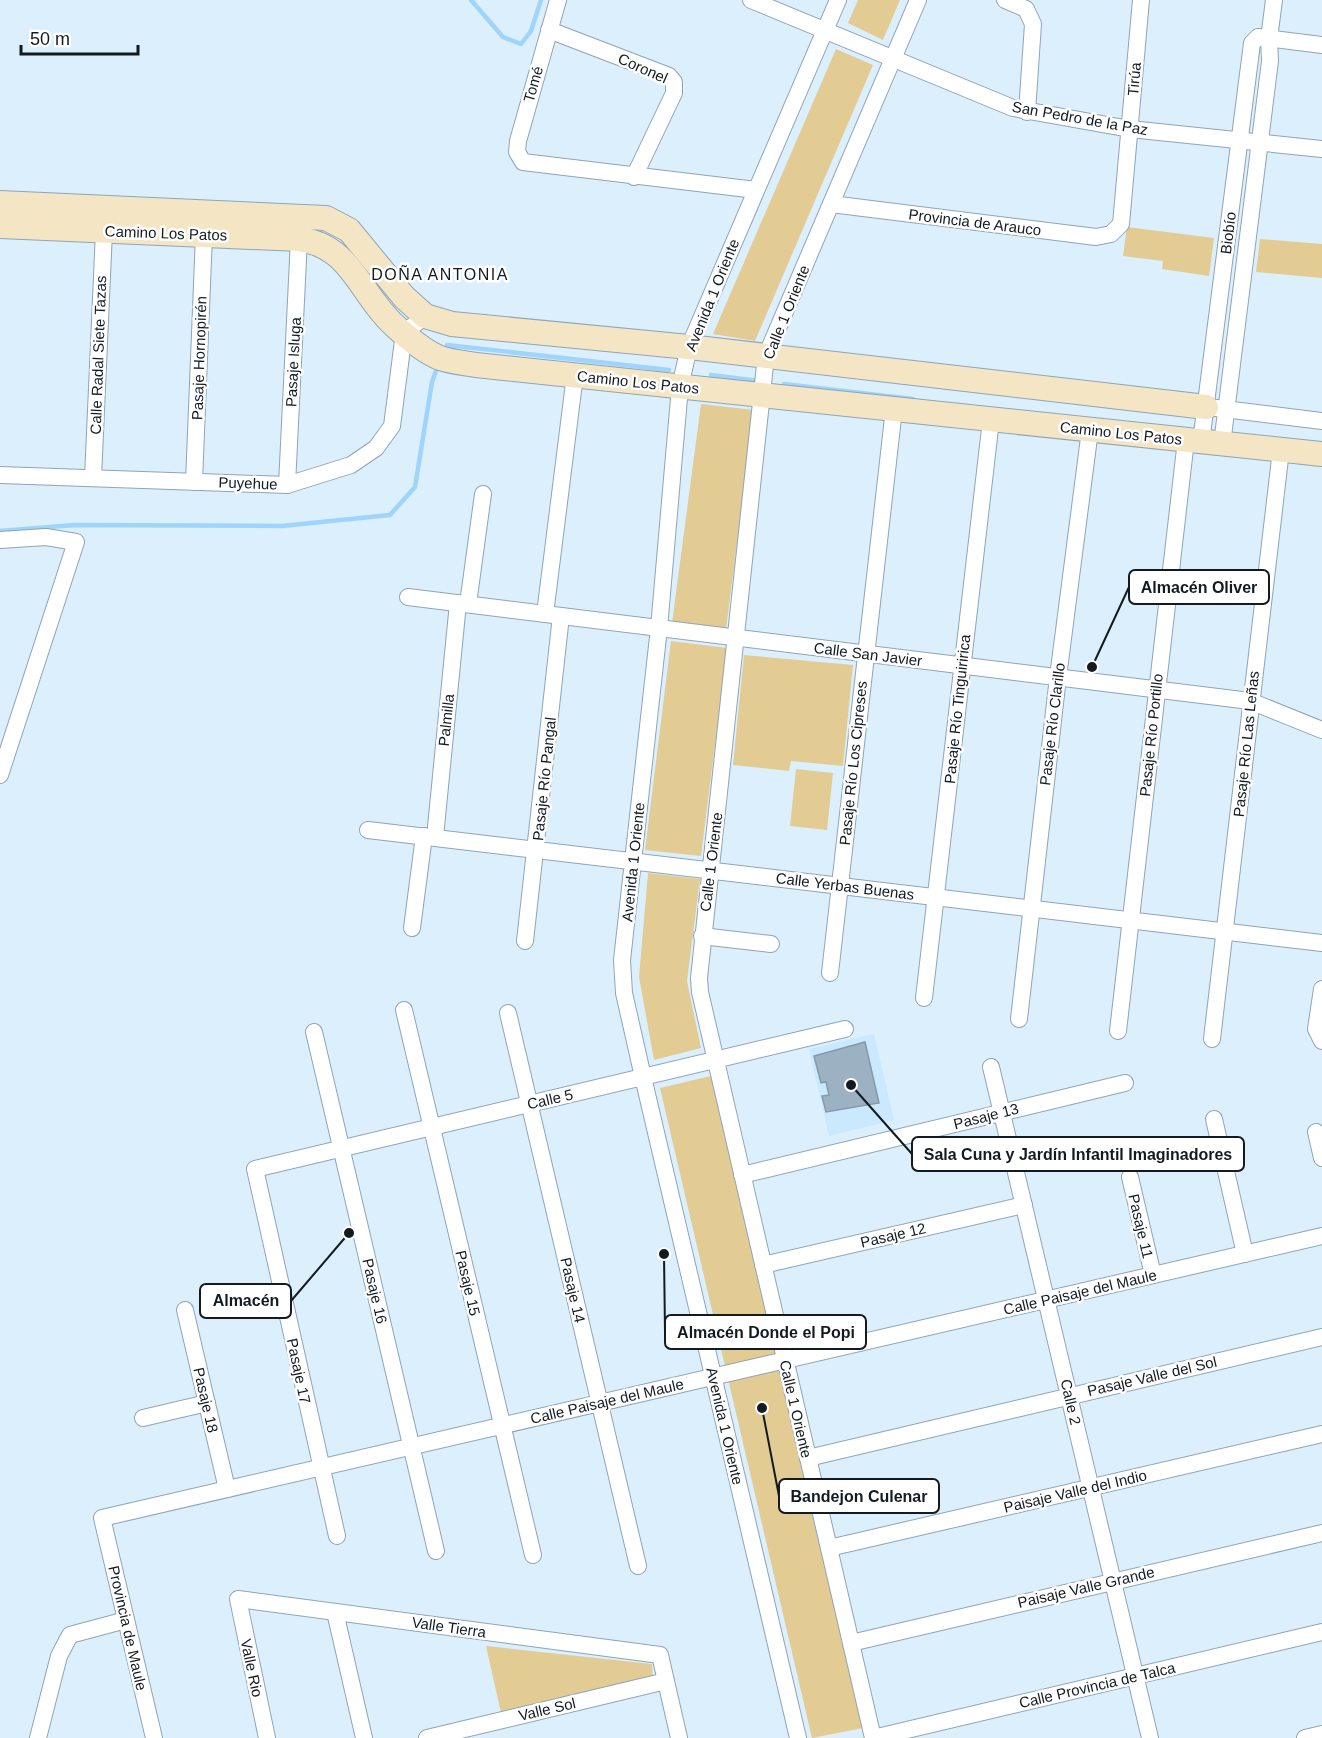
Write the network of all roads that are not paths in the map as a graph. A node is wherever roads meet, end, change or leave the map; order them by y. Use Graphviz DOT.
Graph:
graph roads {
  1 [pos="558,0"];
  2 [pos="751,0"];
  3 [pos="838,0"];
  4 [pos="918,0"];
  5 [pos="1005,0"];
  6 [pos="1142,0"];
  7 [pos="1274,0"];
  8 [pos="549,30"];
  9 [pos="825,30"];
  10 [pos="1269,39"];
  11 [pos="1322,45"];
  12 [pos="892,59"];
  13 [pos="1027,112"];
  14 [pos="1130,129"];
  15 [pos="1240,140"];
  16 [pos="1260,142"];
  17 [pos="1322,149"];
  18 [pos="634,177"];
  19 [pos="756,190"];
  20 [pos="831,204"];
  21 [pos="5,220"];
  22 [pos="1118,230"];
  23 [pos="104,231"];
  24 [pos="204,235"];
  25 [pos="299,239"];
  26 [pos="425,315"];
  27 [pos="404,333"];
  28 [pos="689,347"];
  29 [pos="766,356"];
  30 [pos="575,375"];
  31 [pos="680,387"];
  32 [pos="762,395"];
  33 [pos="1216,408"];
  34 [pos="894,409"];
  35 [pos="991,420"];
  36 [pos="1322,421"];
  37 [pos="1090,430"];
  38 [pos="1203,442"];
  39 [pos="1281,450"];
  40 [pos="1322,454"];
  41 [pos="0,475"];
  42 [pos="93,478"];
  43 [pos="194,482"];
  44 [pos="287,485"];
  45 [pos="483,494"];
  46 [pos="0,540"];
  47 [pos="408,597"];
  48 [pos="463,604"];
  49 [pos="553,615"];
  50 [pos="659,628"];
  51 [pos="736,638"];
  52 [pos="865,654"];
  53 [pos="961,665"];
  54 [pos="1058,677"];
  55 [pos="1156,690"];
  56 [pos="1250,701"];
  57 [pos="1322,730"];
  58 [pos="0,775"];
  59 [pos="368,830"];
  60 [pos="430,837"];
  61 [pos="536,849"];
  62 [pos="633,861"];
  63 [pos="711,870"];
  64 [pos="840,885"];
  65 [pos="935,897"];
  66 [pos="1032,908"];
  67 [pos="1131,920"];
  68 [pos="412,928"];
  69 [pos="1225,931"];
  70 [pos="702,936"];
  71 [pos="525,941"];
  72 [pos="1322,943"];
  73 [pos="771,944"];
  74 [pos="830,973"];
  75 [pos="1322,988"];
  76 [pos="924,998"];
  77 [pos="404,1010"];
  78 [pos="508,1013"];
  79 [pos="1018,1019"];
  80 [pos="845,1029"];
  81 [pos="1119,1030"];
  82 [pos="314,1032"];
  83 [pos="1212,1039"];
  84 [pos="1322,1041"];
  85 [pos="715,1060"];
  86 [pos="991,1067"];
  87 [pos="643,1077"];
  88 [pos="1125,1083"];
  89 [pos="529,1104"];
  90 [pos="1002,1112"];
  91 [pos="1214,1119"];
  92 [pos="431,1127"];
  93 [pos="1316,1132"];
  94 [pos="341,1149"];
  95 [pos="1322,1158"];
  96 [pos="255,1169"];
  97 [pos="742,1175"];
  98 [pos="1130,1177"];
  99 [pos="1024,1205"];
  100 [pos="1322,1236"];
  101 [pos="1245,1254"];
  102 [pos="763,1265"];
  103 [pos="1153,1275"];
  104 [pos="1046,1300"];
  105 [pos="185,1310"];
  106 [pos="1322,1337"];
  107 [pos="785,1360"];
  108 [pos="713,1377"];
  109 [pos="1070,1396"];
  110 [pos="207,1403"];
  111 [pos="599,1403"];
  112 [pos="143,1418"];
  113 [pos="502,1426"];
  114 [pos="1322,1434"];
  115 [pos="411,1446"];
  116 [pos="808,1458"];
  117 [pos="320,1467"];
  118 [pos="1090,1487"];
  119 [pos="227,1489"];
  120 [pos="102,1518"];
  121 [pos="1322,1533"];
  122 [pos="337,1536"];
  123 [pos="829,1548"];
  124 [pos="436,1551"];
  125 [pos="533,1556"];
  126 [pos="638,1566"];
  127 [pos="1111,1581"];
  128 [pos="238,1599"];
  129 [pos="335,1612"];
  130 [pos="126,1620"];
  131 [pos="1322,1632"];
  132 [pos="851,1643"];
  133 [pos="1136,1676"];
  134 [pos="666,1681"];
  135 [pos="1322,1734"];
  136 [pos="38,1738"];
  137 [pos="154,1738"];
  138 [pos="267,1738"];
  139 [pos="363,1738"];
  140 [pos="427,1738"];
  141 [pos="679,1738"];
  142 [pos="798,1738"];
  143 [pos="873,1738"];
  144 [pos="1150,1738"];
  145 [pos="1305,1738"];
  1 -- 8 [label="street, Tomé"];
  2 -- 9 [label="street, San Pedro de la Paz"];
  3 -- 9 [label="street, Avenida 1 Oriente"];
  4 -- 12 [label="street, Calle 1 Oriente"];
  5 -- 13 [label="street"];
  6 -- 14 [label="street, Tirúa"];
  7 -- 10 [label="street, Biobío"];
  8 -- 18 [label="street, Coronel"];
  8 -- 18 [label="street, Tomé"];
  9 -- 12 [label="street, San Pedro de la Paz"];
  9 -- 19 [label="street, Avenida 1 Oriente"];
  10 -- 11 [label="street"];
  10 -- 15 [label="street, Biobío"];
  10 -- 16 [label="street, Biobío"];
  12 -- 13 [label="street, San Pedro de la Paz"];
  12 -- 20 [label="street, Calle 1 Oriente"];
  13 -- 14 [label="street, San Pedro de la Paz"];
  14 -- 15 [label="street, San Pedro de la Paz"];
  14 -- 22 [label="street, Tirúa"];
  15 -- 16 [label="street, San Pedro de la Paz"];
  15 -- 33 [label="street, Biobío"];
  16 -- 17 [label="street, San Pedro de la Paz"];
  16 -- 33 [label="street, Biobío"];
  18 -- 19 [label="street"];
  19 -- 28 [label="street, Avenida 1 Oriente"];
  20 -- 22 [label="street, Provincia de Arauco"];
  20 -- 29 [label="street, Calle 1 Oriente"];
  21 -- 23 [label="street, Camino Los Patos"];
  21 -- 26 [label="street, Camino Los Patos"];
  23 -- 24 [label="street, Camino Los Patos"];
  23 -- 42 [label="street, Calle Radal Siete Tazas"];
  24 -- 25 [label="street, Camino Los Patos"];
  24 -- 43 [label="street, Pasaje Hornopirén"];
  25 -- 27 [label="street, Camino Los Patos"];
  25 -- 44 [label="street, Pasaje Isluga"];
  26 -- 27 [label="street"];
  26 -- 28 [label="street, Camino Los Patos"];
  27 -- 30 [label="street, Camino Los Patos"];
  27 -- 44 [label="street, Puyehue"];
  28 -- 29 [label="street, Camino Los Patos"];
  28 -- 31 [label="street, Avenida 1 Oriente"];
  29 -- 32 [label="street, Calle 1 Oriente"];
  29 -- 33 [label="street, Camino Los Patos"];
  30 -- 31 [label="street, Camino Los Patos"];
  30 -- 49 [label="street, Pasaje Río Pangal"];
  31 -- 32 [label="street, Camino Los Patos"];
  31 -- 50 [label="street, Avenida 1 Oriente"];
  32 -- 34 [label="street, Camino Los Patos"];
  32 -- 51 [label="street, Calle 1 Oriente"];
  33 -- 36 [label="street, Camino Los Patos"];
  33 -- 38 [label="street, Biobío"];
  34 -- 35 [label="street, Camino Los Patos"];
  34 -- 52 [label="street, Pasaje Río Los Cipreses"];
  35 -- 37 [label="street, Camino Los Patos"];
  35 -- 53 [label="street, Pasaje Río Tinguiririca"];
  37 -- 38 [label="street, Camino Los Patos"];
  37 -- 54 [label="street, Pasaje Río Clarillo"];
  38 -- 39 [label="street, Camino Los Patos"];
  38 -- 55 [label="street, Pasaje Río Portillo"];
  39 -- 40 [label="street, Camino Los Patos"];
  39 -- 56 [label="street, Pasaje Río Las Leñas"];
  41 -- 42 [label="street, Puyehue"];
  42 -- 43 [label="street, Puyehue"];
  43 -- 44 [label="street, Puyehue"];
  45 -- 48 [label="street, Palmilla"];
  46 -- 58 [label="street"];
  47 -- 48 [label="street, Calle San Javier"];
  48 -- 49 [label="street, Calle San Javier"];
  48 -- 60 [label="street, Palmilla"];
  49 -- 50 [label="street, Calle San Javier"];
  49 -- 61 [label="street, Pasaje Río Pangal"];
  50 -- 51 [label="street, Calle San Javier"];
  50 -- 62 [label="street, Avenida 1 Oriente"];
  51 -- 52 [label="street, Calle San Javier"];
  51 -- 63 [label="street, Calle 1 Oriente"];
  52 -- 53 [label="street, Calle San Javier"];
  52 -- 64 [label="street, Pasaje Río Los Cipreses"];
  53 -- 54 [label="street, Calle San Javier"];
  53 -- 65 [label="street, Pasaje Río Tinguiririca"];
  54 -- 55 [label="street, Calle San Javier"];
  54 -- 66 [label="street, Pasaje Río Clarillo"];
  55 -- 56 [label="street, Calle San Javier"];
  55 -- 67 [label="street, Pasaje Río Portillo"];
  56 -- 57 [label="street, Calle San Javier"];
  56 -- 69 [label="street, Pasaje Río Las Leñas"];
  59 -- 60 [label="street, Calle Yerbas Buenas"];
  60 -- 61 [label="street, Calle Yerbas Buenas"];
  60 -- 68 [label="street, Palmilla"];
  61 -- 62 [label="street, Calle Yerbas Buenas"];
  61 -- 71 [label="street, Pasaje Río Pangal"];
  62 -- 63 [label="street, Calle Yerbas Buenas"];
  62 -- 87 [label="street, Avenida 1 Oriente"];
  63 -- 64 [label="street, Calle Yerbas Buenas"];
  63 -- 70 [label="street, Calle 1 Oriente"];
  64 -- 65 [label="street, Calle Yerbas Buenas"];
  64 -- 74 [label="street, Pasaje Río Los Cipreses"];
  65 -- 66 [label="street, Calle Yerbas Buenas"];
  65 -- 76 [label="street, Pasaje Río Tinguiririca"];
  66 -- 67 [label="street, Calle Yerbas Buenas"];
  66 -- 79 [label="street, Pasaje Río Clarillo"];
  67 -- 69 [label="street, Calle Yerbas Buenas"];
  67 -- 81 [label="street, Pasaje Río Portillo"];
  69 -- 72 [label="street, Calle Yerbas Buenas"];
  69 -- 83 [label="street, Pasaje Río Las Leñas"];
  70 -- 73 [label="street"];
  70 -- 85 [label="street, Calle 1 Oriente"];
  75 -- 84 [label="street"];
  77 -- 92 [label="street, Pasaje 15"];
  78 -- 89 [label="street, Pasaje 14"];
  80 -- 85 [label="street, Calle 5"];
  82 -- 94 [label="street, Pasaje 16"];
  85 -- 87 [label="street, Calle 5"];
  85 -- 97 [label="street, Calle 1 Oriente"];
  86 -- 90 [label="street, Calle 2"];
  87 -- 89 [label="street, Calle 5"];
  87 -- 108 [label="street, Avenida 1 Oriente"];
  88 -- 90 [label="street, Pasaje 13"];
  89 -- 92 [label="street, Calle 5"];
  89 -- 111 [label="street, Pasaje 14"];
  90 -- 97 [label="street, Pasaje 13"];
  90 -- 99 [label="street, Calle 2"];
  91 -- 101 [label="street"];
  92 -- 94 [label="street, Calle 5"];
  92 -- 113 [label="street, Pasaje 15"];
  93 -- 95 [label="street"];
  94 -- 96 [label="street, Calle 5"];
  94 -- 115 [label="street, Pasaje 16"];
  96 -- 117 [label="street, Pasaje 17"];
  97 -- 102 [label="street, Calle 1 Oriente"];
  98 -- 103 [label="street, Pasaje 11"];
  99 -- 102 [label="street, Pasaje 12"];
  99 -- 104 [label="street, Calle 2"];
  100 -- 101 [label="street, Calle Paisaje del Maule"];
  101 -- 103 [label="street, Calle Paisaje del Maule"];
  102 -- 107 [label="street, Calle 1 Oriente"];
  103 -- 104 [label="street, Calle Paisaje del Maule"];
  104 -- 107 [label="street, Calle Paisaje del Maule"];
  104 -- 109 [label="street, Calle 2"];
  105 -- 110 [label="street, Pasaje 18"];
  106 -- 109 [label="street, Pasaje Valle del Sol"];
  107 -- 108 [label="street, Calle Paisaje del Maule"];
  107 -- 116 [label="street, Calle 1 Oriente"];
  108 -- 111 [label="street, Calle Paisaje del Maule"];
  108 -- 142 [label="street, Avenida 1 Oriente"];
  109 -- 116 [label="street, Pasaje Valle del Sol"];
  109 -- 118 [label="street, Calle 2"];
  110 -- 112 [label="street"];
  110 -- 119 [label="street, Pasaje 18"];
  111 -- 113 [label="street, Calle Paisaje del Maule"];
  111 -- 126 [label="street, Pasaje 14"];
  113 -- 115 [label="street, Calle Paisaje del Maule"];
  113 -- 125 [label="street, Pasaje 15"];
  114 -- 118 [label="street, Paisaje Valle del Indio"];
  115 -- 117 [label="street, Calle Paisaje del Maule"];
  115 -- 124 [label="street, Pasaje 16"];
  116 -- 123 [label="street, Calle 1 Oriente"];
  117 -- 119 [label="street, Calle Paisaje del Maule"];
  117 -- 122 [label="street, Pasaje 17"];
  118 -- 123 [label="street, Paisaje Valle del Indio"];
  118 -- 127 [label="street, Calle 2"];
  119 -- 120 [label="street, Calle Paisaje del Maule"];
  120 -- 130 [label="street, Provincia de Maule"];
  121 -- 127 [label="street, Paisaje Valle Grande"];
  123 -- 132 [label="street, Calle 1 Oriente"];
  127 -- 132 [label="street, Paisaje Valle Grande"];
  127 -- 133 [label="street, Calle 2"];
  128 -- 129 [label="street, Valle Tierra"];
  128 -- 138 [label="street, Valle Rio"];
  129 -- 134 [label="street, Valle Tierra"];
  129 -- 139 [label="street"];
  130 -- 136 [label="street"];
  130 -- 137 [label="street, Provincia de Maule"];
  131 -- 133 [label="street, Calle Provincia de Talca"];
  132 -- 143 [label="street, Calle 1 Oriente"];
  133 -- 143 [label="street, Calle Provincia de Talca"];
  133 -- 144 [label="street, Calle 2"];
  134 -- 140 [label="street, Valle Sol"];
  134 -- 141 [label="street"];
  135 -- 145 [label="street"];
}
